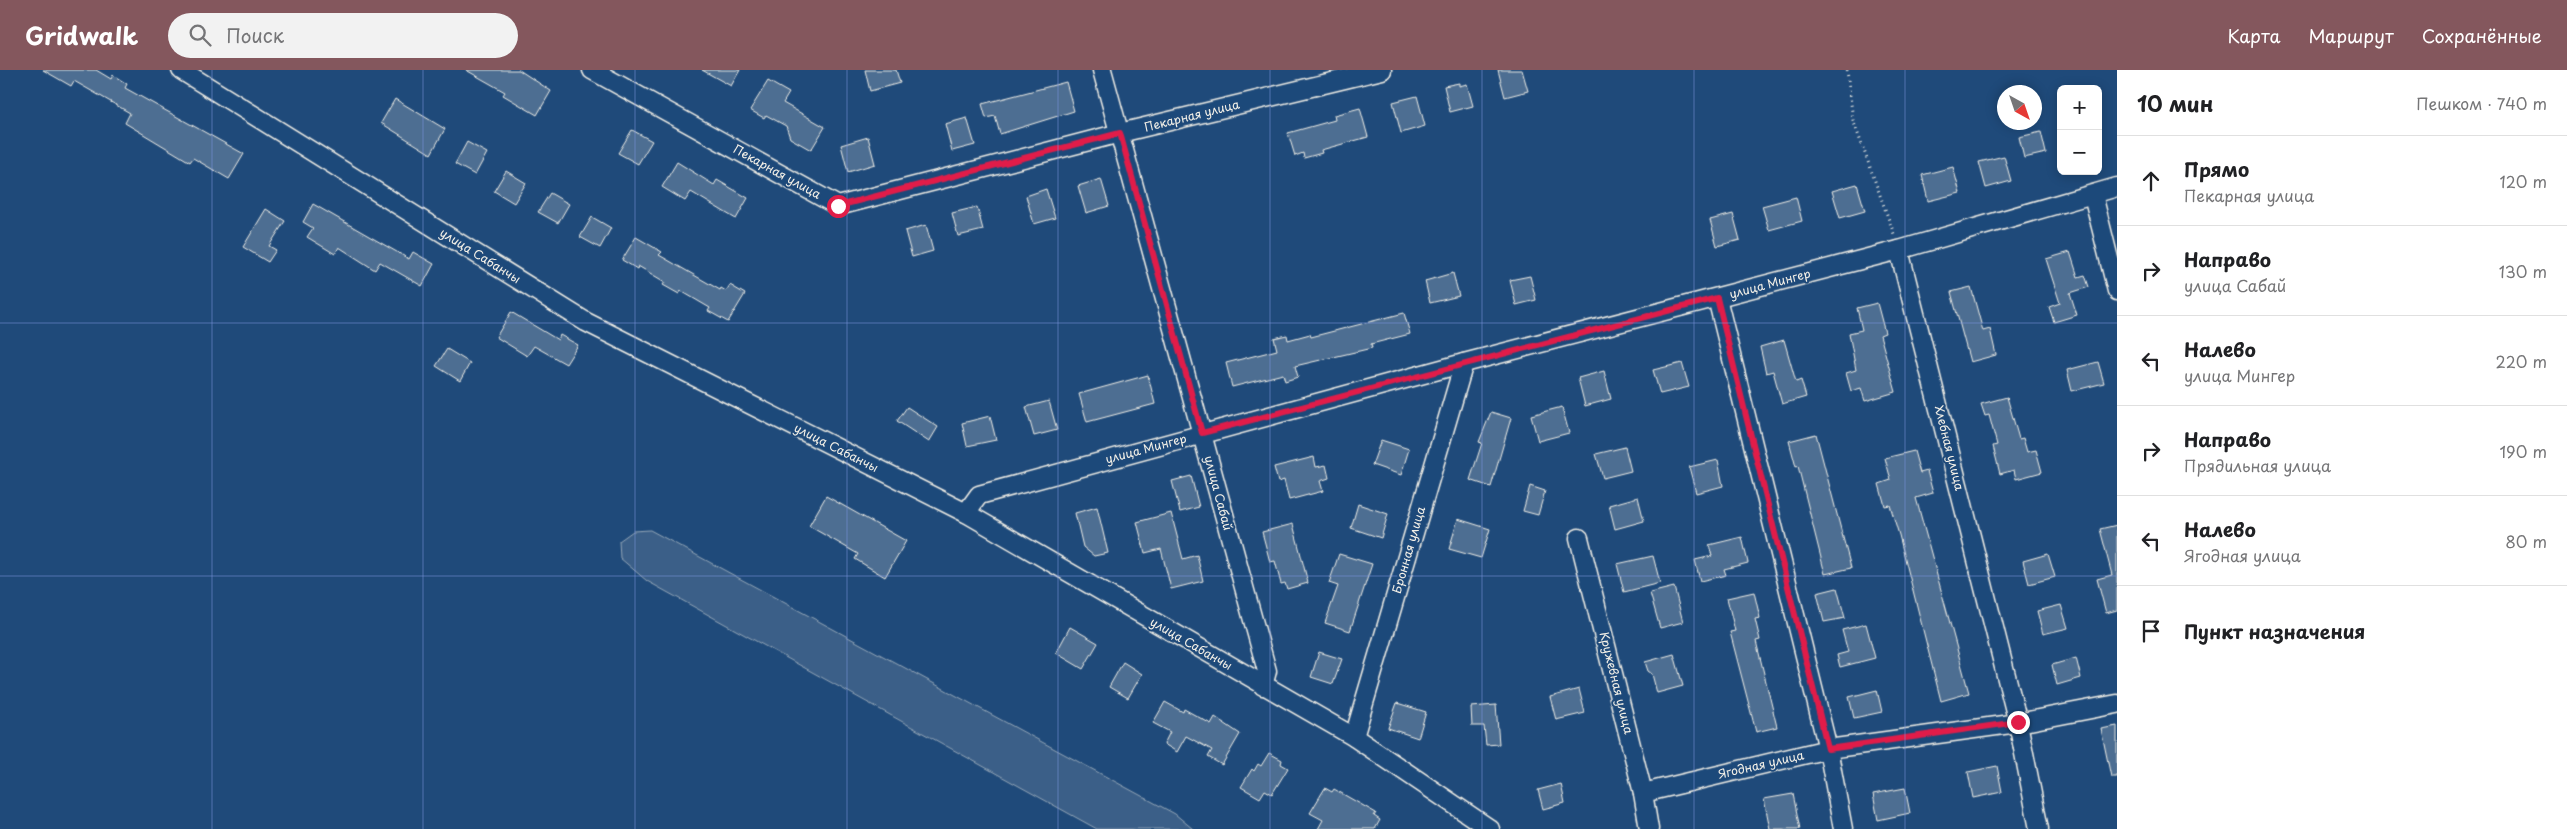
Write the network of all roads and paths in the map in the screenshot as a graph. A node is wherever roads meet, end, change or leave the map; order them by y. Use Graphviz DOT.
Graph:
graph roads {
  1 [pos="181,70"];
  2 [pos="592,70"];
  3 [pos="1102,70"];
  4 [pos="1382,70"];
  5 [pos="1847,70"];
  6 [pos="1120,133"];
  7 [pos="2117,188"];
  8 [pos="2094,195"];
  9 [pos="1899,250"];
  10 [pos="2117,291"];
  11 [pos="1717,298"];
  12 [pos="1464,362"];
  13 [pos="1202,433"];
  14 [pos="966,513"];
  15 [pos="1579,538"];
  16 [pos="1263,686"];
  17 [pos="2117,704"];
  18 [pos="2018,722"];
  19 [pos="1354,738"];
  20 [pos="1828,749"];
  21 [pos="1643,793"];
  22 [pos="1490,829"];
  23 [pos="1649,829"];
  24 [pos="1843,829"];
  25 [pos="2039,829"];
  1 -- 14 [label="street, улица Сабанчы"];
  2 -- 6 [label="street, Пекарная улица"];
  3 -- 6 [label="street, улица Сабай"];
  4 -- 6 [label="street, Пекарная улица"];
  5 -- 9 [label="path"];
  6 -- 13 [label="street, улица Сабай"];
  7 -- 8 [label="street, улица Мингер"];
  8 -- 9 [label="street, улица Мингер"];
  8 -- 10 [label="street"];
  9 -- 11 [label="street, улица Мингер"];
  9 -- 18 [label="street, Хлебная улица"];
  11 -- 12 [label="street, улица Мингер"];
  11 -- 20 [label="street"];
  12 -- 13 [label="street, улица Мингер"];
  12 -- 19 [label="street, Бронная улица"];
  13 -- 14 [label="street, улица Мингер"];
  13 -- 16 [label="street, улица Сабай"];
  14 -- 16 [label="street, улица Сабанчы"];
  15 -- 21 [label="street, Кружевная улица"];
  16 -- 19 [label="street, улица Сабанчы"];
  17 -- 18 [label="street, Ягодная улица"];
  18 -- 20 [label="street, Ягодная улица"];
  18 -- 25 [label="street, Хлебная улица"];
  19 -- 22 [label="street, улица Сабанчы"];
  20 -- 21 [label="street, Ягодная улица"];
  20 -- 24 [label="street"];
  21 -- 23 [label="street, Кружевная улица"];
}
